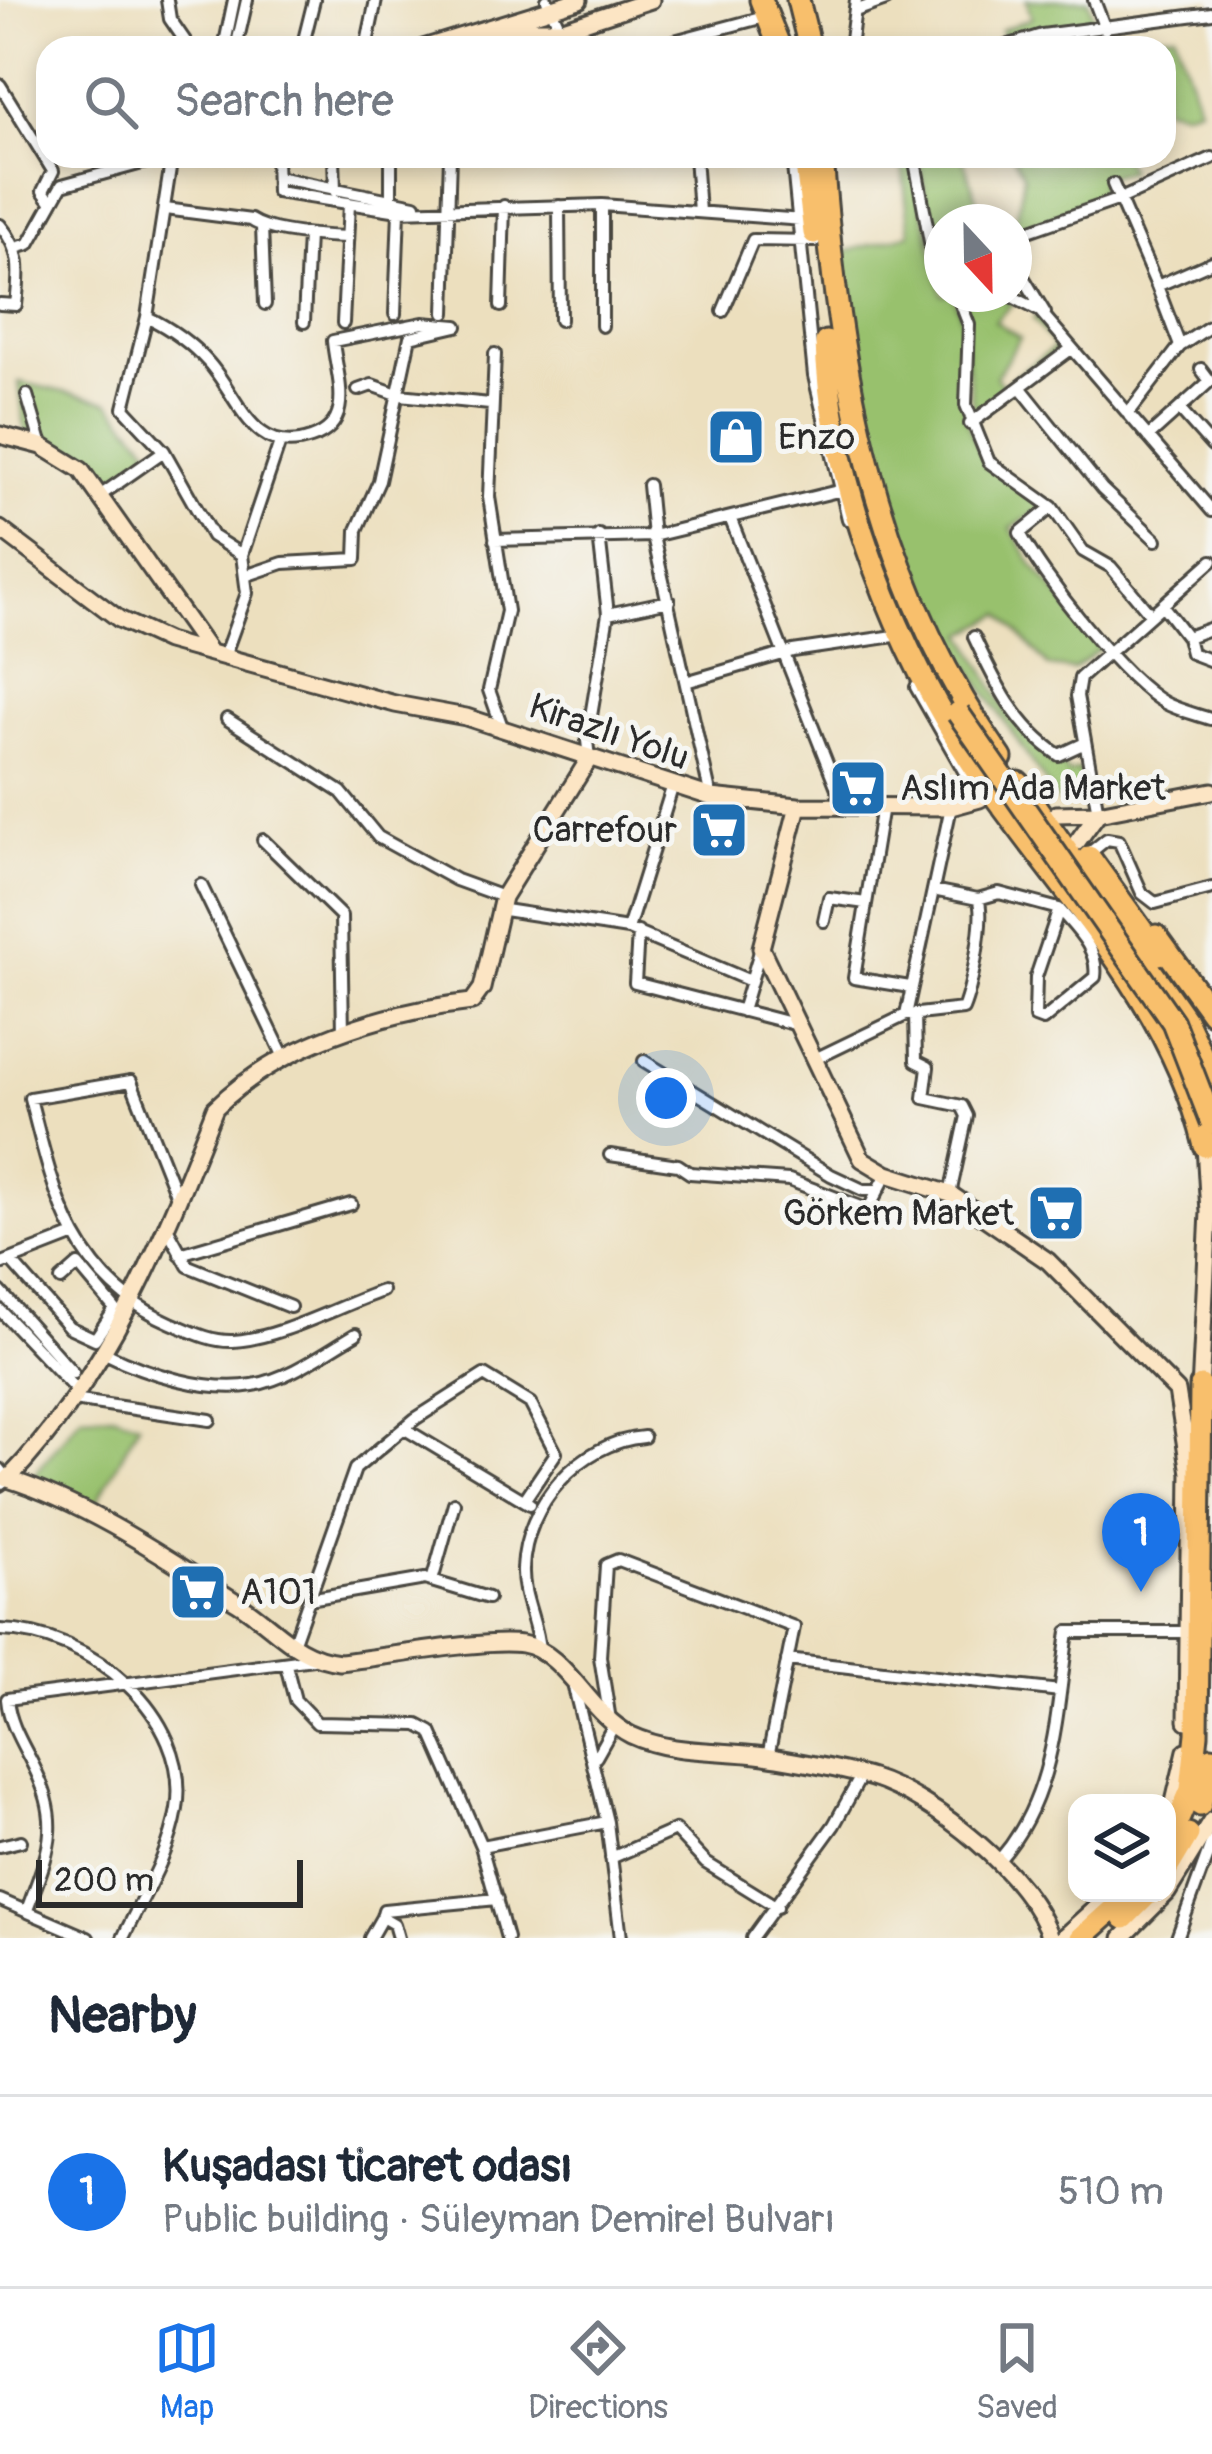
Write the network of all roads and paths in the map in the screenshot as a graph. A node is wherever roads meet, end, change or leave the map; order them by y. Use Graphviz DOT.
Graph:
graph roads {
  1 [pos="167,0"];
  2 [pos="234,0"];
  3 [pos="247,0"];
  4 [pos="314,0"];
  5 [pos="377,0"];
  6 [pos="576,0"];
  7 [pos="651,0"];
  8 [pos="798,0"];
  9 [pos="886,0"];
  10 [pos="1094,0"];
  11 [pos="551,4"];
  12 [pos="856,6"];
  13 [pos="764,8"];
  14 [pos="1212,13"];
  15 [pos="563,29"];
  16 [pos="726,29"];
  17 [pos="1106,29"];
  18 [pos="181,36"];
  19 [pos="226,36"];
  20 [pos="239,36"];
  21 [pos="305,36"];
  22 [pos="369,36"];
  23 [pos="469,36"];
  24 [pos="508,36"];
  25 [pos="565,36"];
  26 [pos="708,36"];
  27 [pos="726,36"];
  28 [pos="775,36"];
  29 [pos="807,36"];
  30 [pos="852,36"];
  31 [pos="1039,36"];
  32 [pos="0,85"];
  33 [pos="36,143"];
  34 [pos="1212,158"];
  35 [pos="51,168"];
  36 [pos="122,168"];
  37 [pos="169,168"];
  38 [pos="277,168"];
  39 [pos="334,168"];
  40 [pos="391,168"];
  41 [pos="450,168"];
  42 [pos="696,168"];
  43 [pos="795,168"];
  44 [pos="805,168"];
  45 [pos="823,168"];
  46 [pos="916,168"];
  47 [pos="277,177"];
  48 [pos="1114,184"];
  49 [pos="335,191"];
  50 [pos="391,199"];
  51 [pos="1120,199"];
  52 [pos="52,203"];
  53 [pos="349,205"];
  54 [pos="602,205"];
  55 [pos="504,206"];
  56 [pos="559,206"];
  57 [pos="427,207"];
  58 [pos="449,207"];
  59 [pos="165,209"];
  60 [pos="924,210"];
  61 [pos="399,211"];
  62 [pos="699,212"];
  63 [pos="0,225"];
  64 [pos="262,227"];
  65 [pos="1032,230"];
  66 [pos="806,231"];
  67 [pos="308,236"];
  68 [pos="346,237"];
  69 [pos="19,247"];
  70 [pos="1212,262"];
  71 [pos="1157,286"];
  72 [pos="1032,288"];
  73 [pos="0,304"];
  74 [pos="265,304"];
  75 [pos="1032,305"];
  76 [pos="501,307"];
  77 [pos="723,311"];
  78 [pos="964,312"];
  79 [pos="445,313"];
  80 [pos="395,314"];
  81 [pos="1046,316"];
  82 [pos="147,317"];
  83 [pos="560,320"];
  84 [pos="304,322"];
  85 [pos="343,323"];
  86 [pos="1212,325"];
  87 [pos="602,326"];
  88 [pos="832,339"];
  89 [pos="1180,346"];
  90 [pos="1071,350"];
  91 [pos="495,354"];
  92 [pos="1201,369"];
  93 [pos="1020,387"];
  94 [pos="358,390"];
  95 [pos="27,395"];
  96 [pos="400,395"];
  97 [pos="490,404"];
  98 [pos="1180,410"];
  99 [pos="1128,414"];
  100 [pos="970,424"];
  101 [pos="0,436"];
  102 [pos="1148,436"];
  103 [pos="280,442"];
  104 [pos="42,446"];
  105 [pos="1212,446"];
  106 [pos="164,451"];
  107 [pos="648,485"];
  108 [pos="838,490"];
  109 [pos="101,495"];
  110 [pos="1052,507"];
  111 [pos="1212,511"];
  112 [pos="731,520"];
  113 [pos="0,529"];
  114 [pos="599,535"];
  115 [pos="653,536"];
  116 [pos="495,540"];
  117 [pos="1156,540"];
  118 [pos="242,555"];
  119 [pos="1212,561"];
  120 [pos="245,576"];
  121 [pos="669,601"];
  122 [pos="1163,606"];
  123 [pos="608,614"];
  124 [pos="1151,616"];
  125 [pos="1212,628"];
  126 [pos="899,636"];
  127 [pos="974,637"];
  128 [pos="1187,637"];
  129 [pos="1110,651"];
  130 [pos="217,652"];
  131 [pos="786,654"];
  132 [pos="1212,661"];
  133 [pos="689,681"];
  134 [pos="963,710"];
  135 [pos="1210,718"];
  136 [pos="227,719"];
  137 [pos="502,727"];
  138 [pos="1085,743"];
  139 [pos="589,759"];
  140 [pos="981,776"];
  141 [pos="672,788"];
  142 [pos="1212,791"];
  143 [pos="711,797"];
  144 [pos="980,800"];
  145 [pos="798,806"];
  146 [pos="844,806"];
  147 [pos="881,806"];
  148 [pos="952,807"];
  149 [pos="1098,813"];
  150 [pos="1056,814"];
  151 [pos="1017,824"];
  152 [pos="262,840"];
  153 [pos="1082,848"];
  154 [pos="201,885"];
  155 [pos="1212,888"];
  156 [pos="933,890"];
  157 [pos="978,899"];
  158 [pos="1122,899"];
  159 [pos="500,903"];
  160 [pos="866,903"];
  161 [pos="1059,909"];
  162 [pos="824,921"];
  163 [pos="633,931"];
  164 [pos="761,948"];
  165 [pos="748,980"];
  166 [pos="1204,982"];
  167 [pos="910,987"];
  168 [pos="742,1011"];
  169 [pos="1212,1013"];
  170 [pos="910,1015"];
  171 [pos="801,1025"];
  172 [pos="343,1033"];
  173 [pos="1212,1041"];
  174 [pos="817,1058"];
  175 [pos="285,1059"];
  176 [pos="644,1060"];
  177 [pos="1212,1078"];
  178 [pos="1202,1096"];
  179 [pos="1212,1123"];
  180 [pos="1208,1144"];
  181 [pos="610,1155"];
  182 [pos="1209,1172"];
  183 [pos="883,1182"];
  184 [pos="950,1194"];
  185 [pos="178,1197"];
  186 [pos="351,1204"];
  187 [pos="166,1226"];
  188 [pos="72,1236"];
  189 [pos="180,1254"];
  190 [pos="5,1262"];
  191 [pos="61,1280"];
  192 [pos="382,1291"];
  193 [pos="0,1292"];
  194 [pos="132,1306"];
  195 [pos="290,1307"];
  196 [pos="0,1310"];
  197 [pos="356,1334"];
  198 [pos="105,1353"];
  199 [pos="73,1373"];
  200 [pos="1201,1386"];
  201 [pos="76,1396"];
  202 [pos="210,1420"];
  203 [pos="405,1429"];
  204 [pos="644,1436"];
  205 [pos="1190,1473"];
  206 [pos="3,1477"];
  207 [pos="525,1499"];
  208 [pos="454,1503"];
  209 [pos="538,1509"];
  210 [pos="1212,1521"];
  211 [pos="433,1581"];
  212 [pos="488,1598"];
  213 [pos="309,1599"];
  214 [pos="0,1630"];
  215 [pos="1185,1632"];
  216 [pos="292,1647"];
  217 [pos="539,1652"];
  218 [pos="314,1659"];
  219 [pos="787,1660"];
  220 [pos="286,1665"];
  221 [pos="574,1684"];
  222 [pos="131,1686"];
  223 [pos="1060,1691"];
  224 [pos="3,1700"];
  225 [pos="612,1724"];
  226 [pos="768,1757"];
  227 [pos="1212,1758"];
  228 [pos="595,1760"];
  229 [pos="861,1776"];
  230 [pos="1212,1784"];
  231 [pos="1174,1794"];
  232 [pos="1190,1798"];
  233 [pos="1212,1820"];
  234 [pos="607,1822"];
  235 [pos="21,1841"];
  236 [pos="1212,1842"];
  237 [pos="1177,1843"];
  238 [pos="0,1846"];
  239 [pos="481,1846"];
  240 [pos="611,1858"];
  241 [pos="1000,1859"];
  242 [pos="1176,1878"];
  243 [pos="497,1899"];
  244 [pos="0,1900"];
  245 [pos="1102,1902"];
  246 [pos="1120,1902"];
  247 [pos="1139,1902"];
  248 [pos="1158,1902"];
  249 [pos="777,1907"];
  250 [pos="27,1910"];
  251 [pos="382,1917"];
  252 [pos="88,1938"];
  253 [pos="123,1938"];
  254 [pos="370,1938"];
  255 [pos="398,1938"];
  256 [pos="507,1938"];
  257 [pos="621,1938"];
  258 [pos="752,1938"];
  259 [pos="1050,1938"];
  260 [pos="1062,1938"];
  261 [pos="1082,1938"];
  262 [pos="1101,1938"];
  263 [pos="1122,1938"];
  264 [pos="1177,1938"];
  1 -- 18 [label="street"];
  2 -- 19 [label="street"];
  3 -- 20 [label="street"];
  4 -- 21 [label="street"];
  5 -- 22 [label="street"];
  6 -- 11 [label="street"];
  7 -- 15 [label="street"];
  8 -- 29 [label="highway"];
  9 -- 12 [label="street"];
  10 -- 17 [label="street"];
  11 -- 15 [label="street"];
  11 -- 23 [label="street"];
  12 -- 30 [label="street"];
  13 -- 16 [label="street"];
  13 -- 28 [label="highway"];
  14 -- 17 [label="street"];
  15 -- 24 [label="street"];
  15 -- 25 [label="street"];
  16 -- 26 [label="street"];
  16 -- 27 [label="street"];
  17 -- 31 [label="street"];
  32 -- 33 [label="street"];
  34 -- 51 [label="street"];
  35 -- 52 [label="street"];
  36 -- 52 [label="street"];
  37 -- 59 [label="street"];
  38 -- 47 [label="street"];
  39 -- 49 [label="street"];
  40 -- 50 [label="street"];
  41 -- 58 [label="street"];
  42 -- 62 [label="street"];
  43 -- 66 [label="street"];
  44 -- 66 [label="highway"];
  45 -- 88 [label="highway"];
  46 -- 60 [label="street"];
  47 -- 49 [label="street"];
  47 -- 53 [label="street"];
  48 -- 51 [label="street"];
  49 -- 50 [label="street"];
  50 -- 57 [label="street"];
  51 -- 65 [label="street"];
  51 -- 71 [label="street"];
  52 -- 69 [label="street"];
  53 -- 61 [label="street"];
  53 -- 68 [label="street"];
  54 -- 56 [label="street"];
  54 -- 62 [label="street"];
  54 -- 87 [label="street"];
  55 -- 56 [label="street"];
  55 -- 58 [label="street"];
  55 -- 76 [label="street"];
  56 -- 83 [label="street"];
  57 -- 58 [label="street"];
  57 -- 61 [label="street"];
  58 -- 79 [label="street"];
  59 -- 64 [label="street"];
  59 -- 82 [label="street"];
  61 -- 80 [label="street"];
  62 -- 66 [label="street"];
  63 -- 69 [label="street"];
  64 -- 67 [label="street"];
  64 -- 74 [label="street"];
  66 -- 77 [label="street"];
  66 -- 88 [label="highway"];
  66 -- 108 [label="street"];
  67 -- 68 [label="street"];
  67 -- 84 [label="street"];
  68 -- 85 [label="street"];
  69 -- 73 [label="street"];
  70 -- 71 [label="street"];
  71 -- 89 [label="street"];
  72 -- 81 [label="street"];
  75 -- 81 [label="street"];
  78 -- 100 [label="street"];
  81 -- 90 [label="street"];
  82 -- 103 [label="street"];
  82 -- 106 [label="street"];
  86 -- 89 [label="street"];
  88 -- 126 [label="highway"];
  88 -- 134 [label="highway"];
  88 -- 150 [label="highway"];
  89 -- 99 [label="street"];
  90 -- 93 [label="street"];
  90 -- 99 [label="street"];
  91 -- 97 [label="street"];
  92 -- 98 [label="street"];
  93 -- 100 [label="street"];
  93 -- 117 [label="street"];
  94 -- 96 [label="street"];
  95 -- 104 [label="street"];
  96 -- 97 [label="street"];
  96 -- 103 [label="street"];
  96 -- 120 [label="street"];
  97 -- 116 [label="street"];
  98 -- 102 [label="street"];
  98 -- 105 [label="street"];
  99 -- 102 [label="street"];
  100 -- 110 [label="street"];
  101 -- 104 [label="street"];
  102 -- 111 [label="street"];
  103 -- 118 [label="street"];
  104 -- 109 [label="street"];
  106 -- 109 [label="street"];
  106 -- 118 [label="street"];
  107 -- 115 [label="street"];
  108 -- 112 [label="street"];
  108 -- 126 [label="street"];
  109 -- 130 [label="street"];
  110 -- 124 [label="street"];
  110 -- 129 [label="street"];
  112 -- 115 [label="street"];
  112 -- 131 [label="street"];
  113 -- 130 [label="street, Kirazlı Yolu"];
  114 -- 115 [label="street"];
  114 -- 116 [label="street"];
  114 -- 123 [label="street"];
  115 -- 121 [label="street"];
  116 -- 137 [label="street"];
  118 -- 120 [label="street"];
  119 -- 122 [label="street"];
  120 -- 130 [label="street"];
  121 -- 123 [label="street"];
  121 -- 133 [label="street"];
  122 -- 124 [label="street"];
  122 -- 128 [label="street"];
  123 -- 139 [label="street"];
  124 -- 129 [label="street"];
  125 -- 128 [label="street"];
  126 -- 131 [label="street"];
  126 -- 140 [label="highway"];
  126 -- 144 [label="street"];
  127 -- 138 [label="street"];
  128 -- 132 [label="street"];
  129 -- 135 [label="street"];
  129 -- 138 [label="street"];
  130 -- 137 [label="street, Kirazlı Yolu"];
  131 -- 133 [label="street"];
  131 -- 146 [label="street"];
  133 -- 143 [label="street"];
  134 -- 177 [label="highway"];
  134 -- 179 [label="highway, bridge"];
  136 -- 159 [label="street"];
  137 -- 139 [label="street, Kirazlı Yolu"];
  138 -- 149 [label="street"];
  139 -- 141 [label="street, Kirazlı Yolu"];
  139 -- 159 [label="street"];
  140 -- 144 [label="street"];
  140 -- 151 [label="highway"];
  141 -- 143 [label="street, Kirazlı Yolu"];
  141 -- 163 [label="street"];
  142 -- 149 [label="street"];
  143 -- 145 [label="street, Kirazlı Yolu"];
  144 -- 148 [label="street, Kirazlı Yolu"];
  144 -- 151 [label="street"];
  145 -- 146 [label="street, Kirazlı Yolu"];
  145 -- 164 [label="street"];
  146 -- 147 [label="street, Kirazlı Yolu"];
  147 -- 148 [label="street, Kirazlı Yolu"];
  147 -- 160 [label="street"];
  148 -- 156 [label="street"];
  149 -- 150 [label="street"];
  149 -- 153 [label="street"];
  150 -- 153 [label="highway"];
  151 -- 178 [label="highway"];
  152 -- 172 [label="street"];
  153 -- 155 [label="street"];
  153 -- 158 [label="highway"];
  154 -- 175 [label="street"];
  156 -- 157 [label="street"];
  156 -- 167 [label="street"];
  157 -- 161 [label="street"];
  157 -- 170 [label="street"];
  158 -- 166 [label="highway"];
  158 -- 173 [label="highway"];
  159 -- 163 [label="street"];
  159 -- 172 [label="street"];
  160 -- 162 [label="street"];
  160 -- 167 [label="street"];
  161 -- 161 [label="street"];
  163 -- 165 [label="street"];
  163 -- 168 [label="street"];
  164 -- 165 [label="street"];
  164 -- 171 [label="street"];
  165 -- 168 [label="street"];
  166 -- 169 [label="highway"];
  167 -- 170 [label="street"];
  168 -- 171 [label="street"];
  170 -- 174 [label="street"];
  170 -- 184 [label="street"];
  171 -- 174 [label="street"];
  172 -- 175 [label="street"];
  174 -- 183 [label="street"];
  175 -- 185 [label="street"];
  176 -- 183 [label="street"];
  178 -- 180 [label="highway"];
  180 -- 182 [label="street"];
  181 -- 183 [label="street"];
  182 -- 200 [label="street"];
  183 -- 184 [label="street"];
  184 -- 205 [label="street"];
  185 -- 187 [label="street"];
  185 -- 188 [label="street"];
  186 -- 189 [label="street"];
  187 -- 189 [label="street"];
  187 -- 194 [label="street"];
  188 -- 190 [label="street"];
  188 -- 194 [label="street"];
  189 -- 195 [label="street"];
  190 -- 191 [label="street"];
  192 -- 194 [label="street"];
  193 -- 199 [label="street"];
  194 -- 198 [label="street"];
  196 -- 201 [label="street"];
  197 -- 198 [label="street"];
  198 -- 201 [label="street"];
  200 -- 205 [label="street"];
  200 -- 232 [label="highway"];
  201 -- 202 [label="street"];
  201 -- 206 [label="street"];
  203 -- 207 [label="street"];
  203 -- 207 [label="street"];
  203 -- 213 [label="street"];
  204 -- 209 [label="street"];
  205 -- 215 [label="street"];
  206 -- 216 [label="street"];
  207 -- 209 [label="street"];
  208 -- 211 [label="street"];
  209 -- 217 [label="street"];
  210 -- 232 [label="highway"];
  211 -- 212 [label="street"];
  211 -- 213 [label="street"];
  213 -- 216 [label="street"];
  214 -- 222 [label="street"];
  215 -- 223 [label="street"];
  215 -- 231 [label="street"];
  216 -- 218 [label="street"];
  217 -- 218 [label="street"];
  217 -- 221 [label="street"];
  218 -- 220 [label="street"];
  219 -- 223 [label="street"];
  219 -- 225 [label="street"];
  219 -- 226 [label="street"];
  220 -- 222 [label="street"];
  220 -- 239 [label="street"];
  221 -- 225 [label="street"];
  221 -- 228 [label="street"];
  222 -- 224 [label="street"];
  222 -- 253 [label="street"];
  223 -- 241 [label="street"];
  224 -- 250 [label="street"];
  225 -- 226 [label="street"];
  225 -- 228 [label="street"];
  226 -- 229 [label="street"];
  227 -- 237 [label="highway"];
  228 -- 234 [label="street"];
  229 -- 241 [label="street"];
  229 -- 249 [label="street"];
  230 -- 237 [label="highway"];
  232 -- 237 [label="highway"];
  233 -- 242 [label="street"];
  234 -- 239 [label="street"];
  234 -- 240 [label="street"];
  235 -- 238 [label="street"];
  236 -- 264 [label="street"];
  239 -- 243 [label="street"];
  240 -- 249 [label="street"];
  240 -- 257 [label="street"];
  241 -- 259 [label="street"];
  243 -- 251 [label="street"];
  243 -- 256 [label="street"];
  244 -- 250 [label="street"];
  245 -- 260 [label="street"];
  246 -- 261 [label="highway"];
  247 -- 262 [label="highway"];
  248 -- 263 [label="street"];
  249 -- 258 [label="street"];
  250 -- 252 [label="street"];
  251 -- 254 [label="street"];
  251 -- 255 [label="street"];
}
